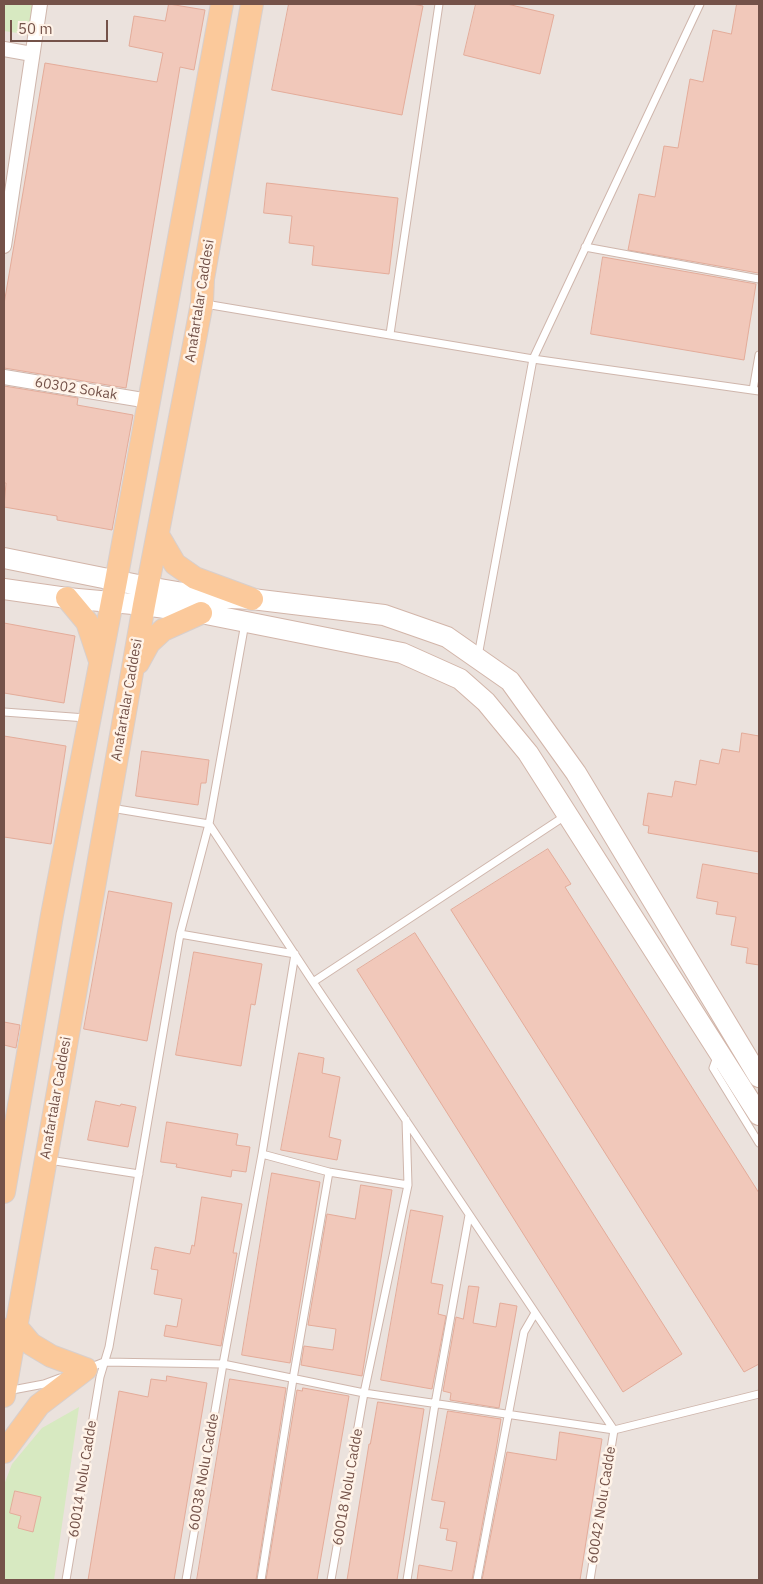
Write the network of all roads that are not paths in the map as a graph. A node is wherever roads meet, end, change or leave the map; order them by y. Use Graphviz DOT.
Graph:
graph roads {
  1 [pos="40,4"];
  2 [pos="222,4"];
  3 [pos="252,4"];
  4 [pos="439,4"];
  5 [pos="700,4"];
  6 [pos="4,50"];
  7 [pos="32,54"];
  8 [pos="6,216"];
  9 [pos="4,246"];
  10 [pos="585,247"];
  11 [pos="759,279"];
  12 [pos="202,303"];
  13 [pos="390,334"];
  14 [pos="759,355"];
  15 [pos="533,359"];
  16 [pos="4,377"];
  17 [pos="756,390"];
  18 [pos="149,401"];
  19 [pos="158,535"];
  20 [pos="4,558"];
  21 [pos="116,581"];
  22 [pos="4,589"];
  23 [pos="146,596"];
  24 [pos="67,598"];
  25 [pos="252,599"];
  26 [pos="112,603"];
  27 [pos="201,613"];
  28 [pos="246,620"];
  29 [pos="478,659"];
  30 [pos="101,664"];
  31 [pos="131,675"];
  32 [pos="4,712"];
  33 [pos="90,718"];
  34 [pos="107,808"];
  35 [pos="567,815"];
  36 [pos="209,824"];
  37 [pos="180,934"];
  38 [pos="295,954"];
  39 [pos="313,982"];
  40 [pos="728,1045"];
  41 [pos="759,1077"];
  42 [pos="759,1115"];
  43 [pos="406,1120"];
  44 [pos="759,1143"];
  45 [pos="262,1154"];
  46 [pos="46,1159"];
  47 [pos="329,1172"];
  48 [pos="139,1174"];
  49 [pos="408,1185"];
  50 [pos="4,1192"];
  51 [pos="469,1215"];
  52 [pos="535,1313"];
  53 [pos="15,1325"];
  54 [pos="223,1364"];
  55 [pos="97,1369"];
  56 [pos="293,1379"];
  57 [pos="4,1392"];
  58 [pos="364,1393"];
  59 [pos="759,1394"];
  60 [pos="4,1396"];
  61 [pos="435,1404"];
  62 [pos="508,1415"];
  63 [pos="614,1430"];
  64 [pos="4,1452"];
  65 [pos="66,1580"];
  66 [pos="186,1580"];
  67 [pos="261,1580"];
  68 [pos="331,1580"];
  69 [pos="407,1580"];
  70 [pos="477,1580"];
  71 [pos="590,1580"];
  1 -- 7 [label="street"];
  2 -- 18 [label="main road"];
  3 -- 12 [label="main road, Anafartalar Caddesi"];
  4 -- 13 [label="lane"];
  5 -- 10 [label="lane"];
  6 -- 7 [label="street"];
  7 -- 8 [label="street"];
  8 -- 9 [label="street"];
  10 -- 11 [label="lane"];
  10 -- 15 [label="lane"];
  12 -- 13 [label="lane"];
  12 -- 19 [label="main road, Anafartalar Caddesi"];
  13 -- 15 [label="lane"];
  14 -- 17 [label="lane"];
  15 -- 17 [label="lane"];
  15 -- 29 [label="lane"];
  16 -- 18 [label="street, 60302 Sokak"];
  18 -- 21 [label="main road"];
  19 -- 23 [label="main road, Anafartalar Caddesi"];
  19 -- 25 [label="main road"];
  20 -- 21 [label="main road"];
  21 -- 23 [label="main road"];
  21 -- 26 [label="main road"];
  22 -- 24 [label="main road"];
  23 -- 25 [label="main road"];
  23 -- 26 [label="main road"];
  23 -- 27 [label="main road"];
  23 -- 31 [label="main road, Anafartalar Caddesi"];
  24 -- 26 [label="main road"];
  24 -- 30 [label="main road"];
  25 -- 29 [label="main road"];
  26 -- 30 [label="main road"];
  27 -- 28 [label="main road"];
  27 -- 31 [label="main road"];
  28 -- 35 [label="main road"];
  28 -- 36 [label="lane, 60014 Nolu Cadde"];
  29 -- 40 [label="main road"];
  30 -- 33 [label="main road"];
  31 -- 34 [label="main road, Anafartalar Caddesi"];
  32 -- 33 [label="lane"];
  33 -- 50 [label="main road"];
  34 -- 36 [label="lane"];
  34 -- 46 [label="main road, Anafartalar Caddesi"];
  35 -- 39 [label="lane"];
  35 -- 40 [label="main road"];
  36 -- 37 [label="lane, 60014 Nolu Cadde"];
  36 -- 38 [label="lane"];
  37 -- 38 [label="lane"];
  37 -- 48 [label="lane, 60014 Nolu Cadde"];
  38 -- 39 [label="lane"];
  38 -- 45 [label="lane, 60038 Nolu Cadde"];
  39 -- 43 [label="lane"];
  40 -- 41 [label="main road"];
  40 -- 42 [label="main road"];
  40 -- 44 [label="lane"];
  43 -- 49 [label="lane, 60018 Nolu Cadde"];
  43 -- 51 [label="lane"];
  45 -- 47 [label="lane"];
  45 -- 54 [label="lane, 60038 Nolu Cadde"];
  46 -- 48 [label="lane"];
  46 -- 53 [label="main road, Anafartalar Caddesi"];
  47 -- 49 [label="lane"];
  47 -- 56 [label="lane"];
  48 -- 55 [label="lane, 60014 Nolu Cadde"];
  49 -- 58 [label="lane, 60018 Nolu Cadde"];
  51 -- 52 [label="lane"];
  51 -- 61 [label="lane"];
  52 -- 62 [label="lane"];
  52 -- 63 [label="lane"];
  53 -- 55 [label="main road"];
  53 -- 57 [label="main road, Anafartalar Caddesi"];
  54 -- 55 [label="lane"];
  54 -- 56 [label="lane"];
  54 -- 66 [label="lane, 60038 Nolu Cadde"];
  55 -- 57 [label="lane"];
  55 -- 64 [label="main road"];
  55 -- 65 [label="lane, 60014 Nolu Cadde"];
  56 -- 58 [label="lane"];
  56 -- 67 [label="lane"];
  57 -- 60 [label="main road, Anafartalar Caddesi"];
  58 -- 61 [label="lane"];
  58 -- 68 [label="lane, 60018 Nolu Cadde"];
  59 -- 63 [label="lane"];
  61 -- 62 [label="lane"];
  61 -- 69 [label="lane"];
  62 -- 63 [label="lane"];
  62 -- 70 [label="lane"];
  63 -- 71 [label="lane, 60042 Nolu Cadde"];
}
